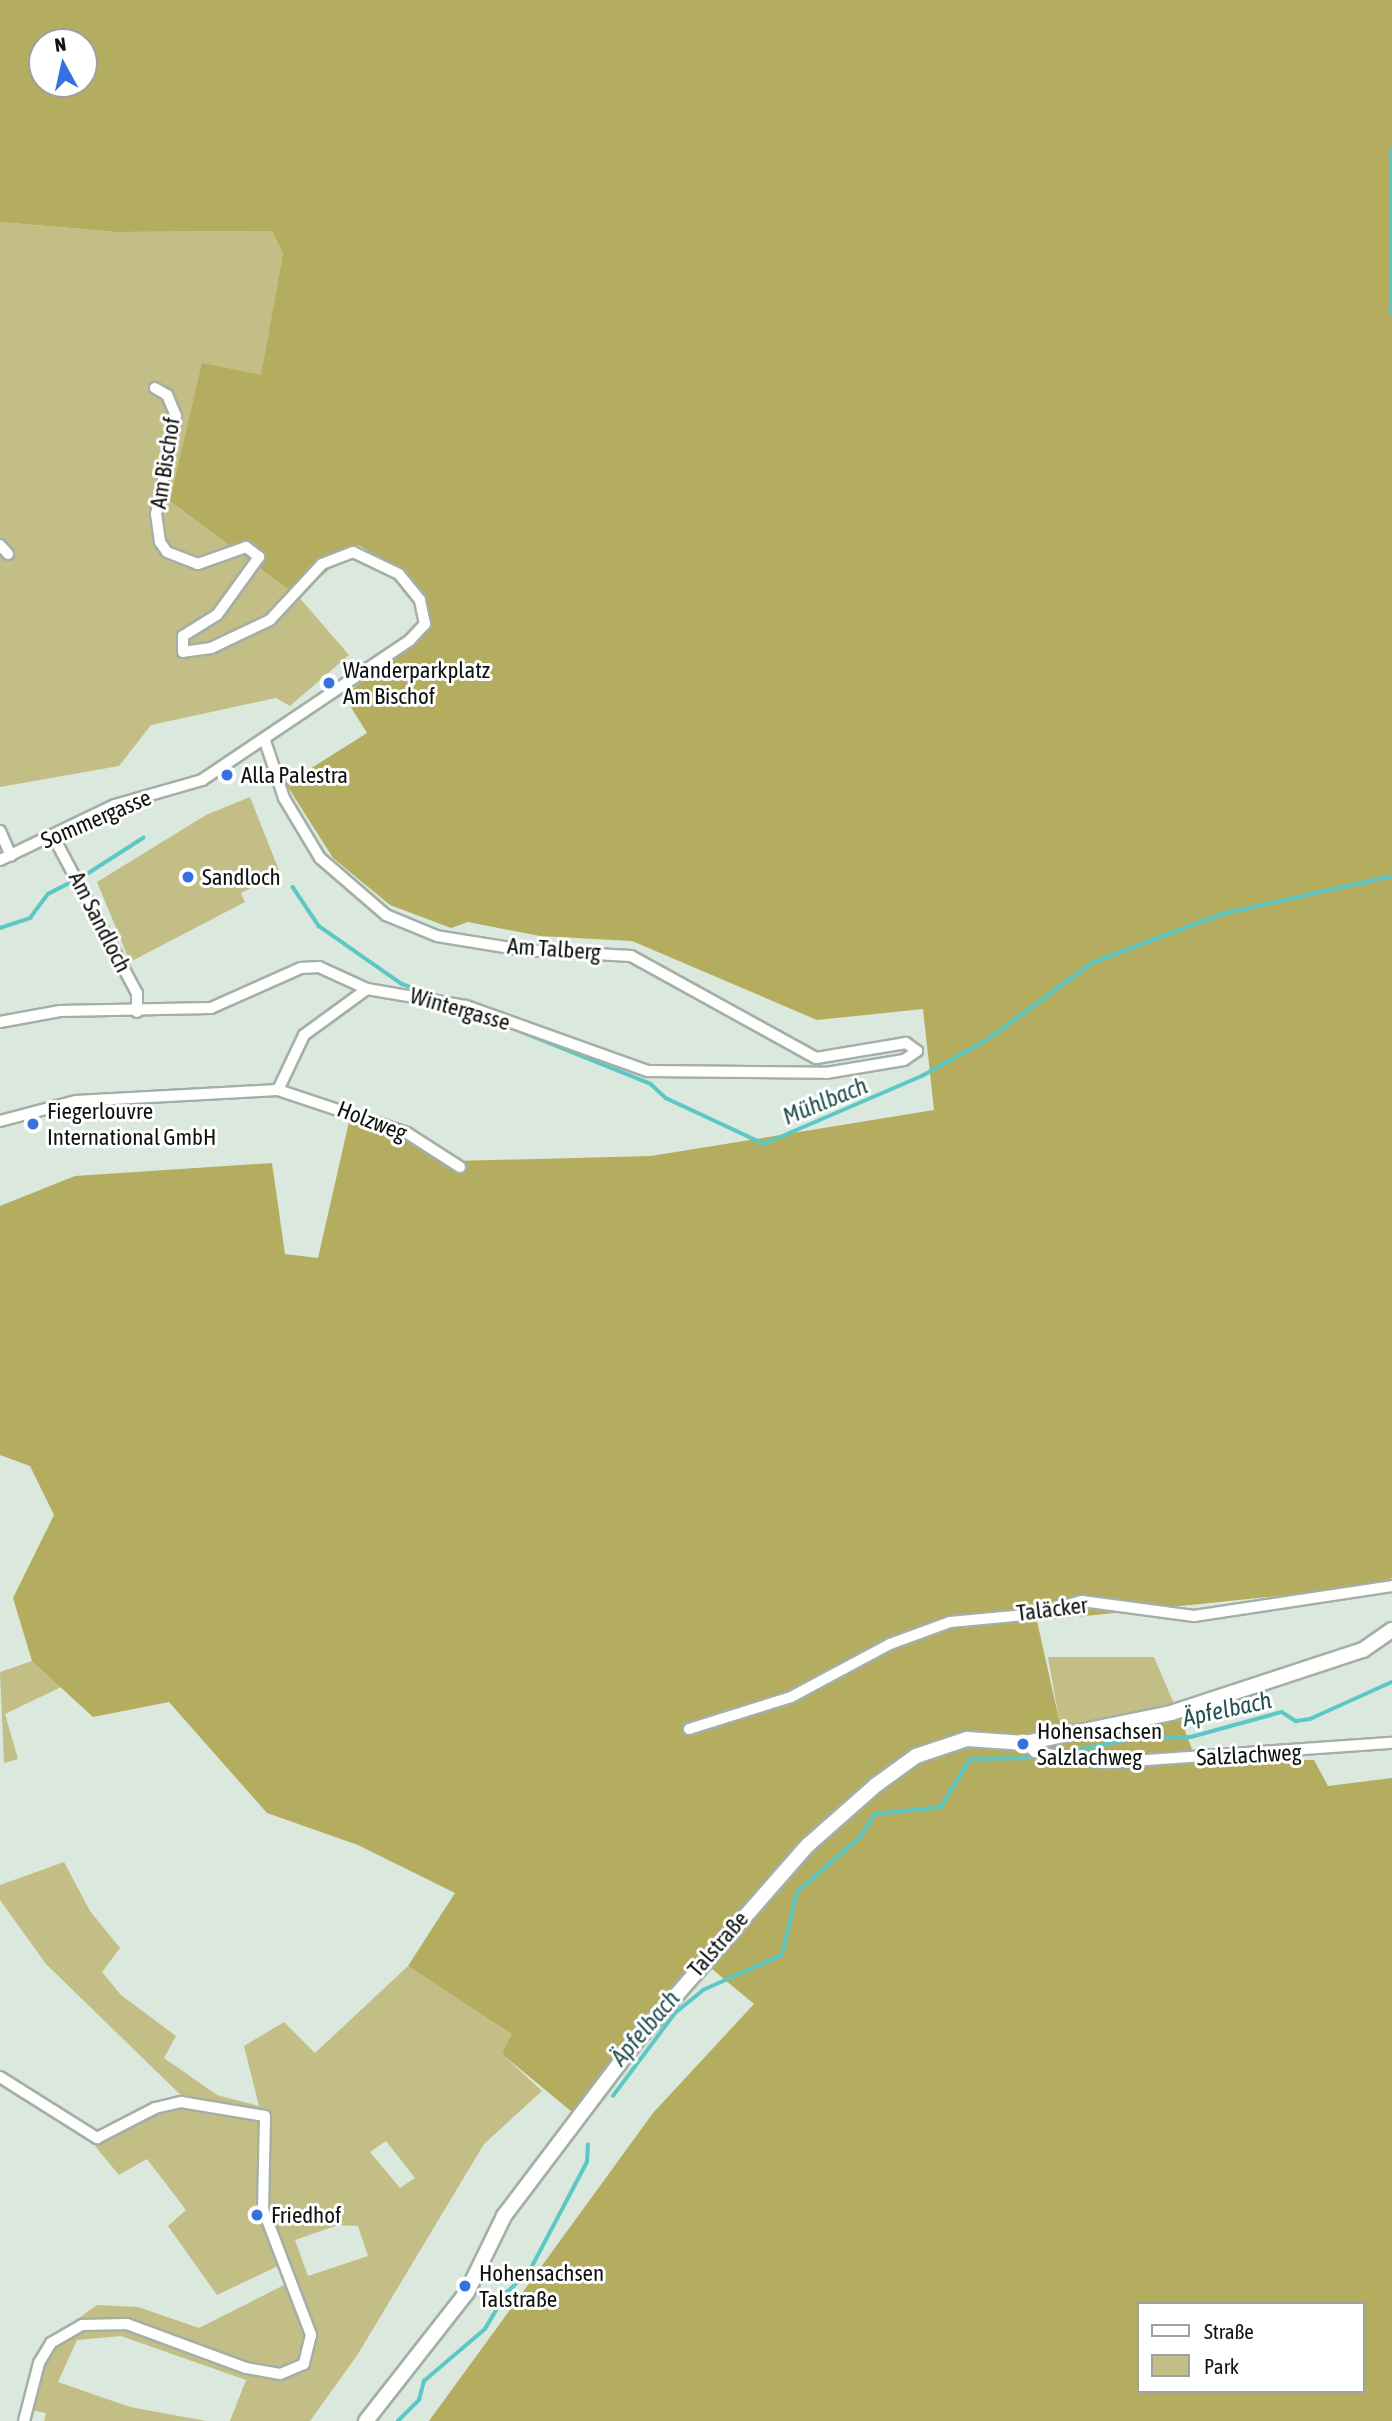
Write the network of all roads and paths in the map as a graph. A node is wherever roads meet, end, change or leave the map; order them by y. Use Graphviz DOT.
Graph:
graph roads {
  1 [pos="155,388"];
  2 [pos="0,545"];
  3 [pos="8,554"];
  4 [pos="265,741"];
  5 [pos="0,831"];
  6 [pos="53,836"];
  7 [pos="5,858"];
  8 [pos="367,989"];
  9 [pos="138,1012"];
  10 [pos="0,1021"];
  11 [pos="915,1046"];
  12 [pos="278,1090"];
  13 [pos="0,1121"];
  14 [pos="460,1167"];
  15 [pos="1392,1586"];
  16 [pos="1392,1630"];
  17 [pos="690,1729"];
  18 [pos="1025,1743"];
  19 [pos="1392,1743"];
  20 [pos="0,2077"];
  21 [pos="24,2421"];
  22 [pos="366,2421"];
  1 -- 4 [label="street, Am Bischof"];
  2 -- 3 [label="street"];
  4 -- 6 [label="street, Sommergasse"];
  4 -- 11 [label="street, Am Talberg"];
  5 -- 7 [label="street"];
  6 -- 7 [label="street, Sommergasse"];
  6 -- 9 [label="street, Am Sandloch"];
  8 -- 9 [label="street, Wintergasse"];
  8 -- 11 [label="street, Wintergasse"];
  8 -- 12 [label="street"];
  9 -- 10 [label="street, Wintergasse"];
  12 -- 13 [label="street, Holzweg"];
  12 -- 14 [label="street, Holzweg"];
  15 -- 17 [label="street, Taläcker"];
  16 -- 18 [label="street"];
  18 -- 19 [label="street, Salzlachweg"];
  18 -- 22 [label="street, Talstraße"];
  20 -- 21 [label="street"];
}
